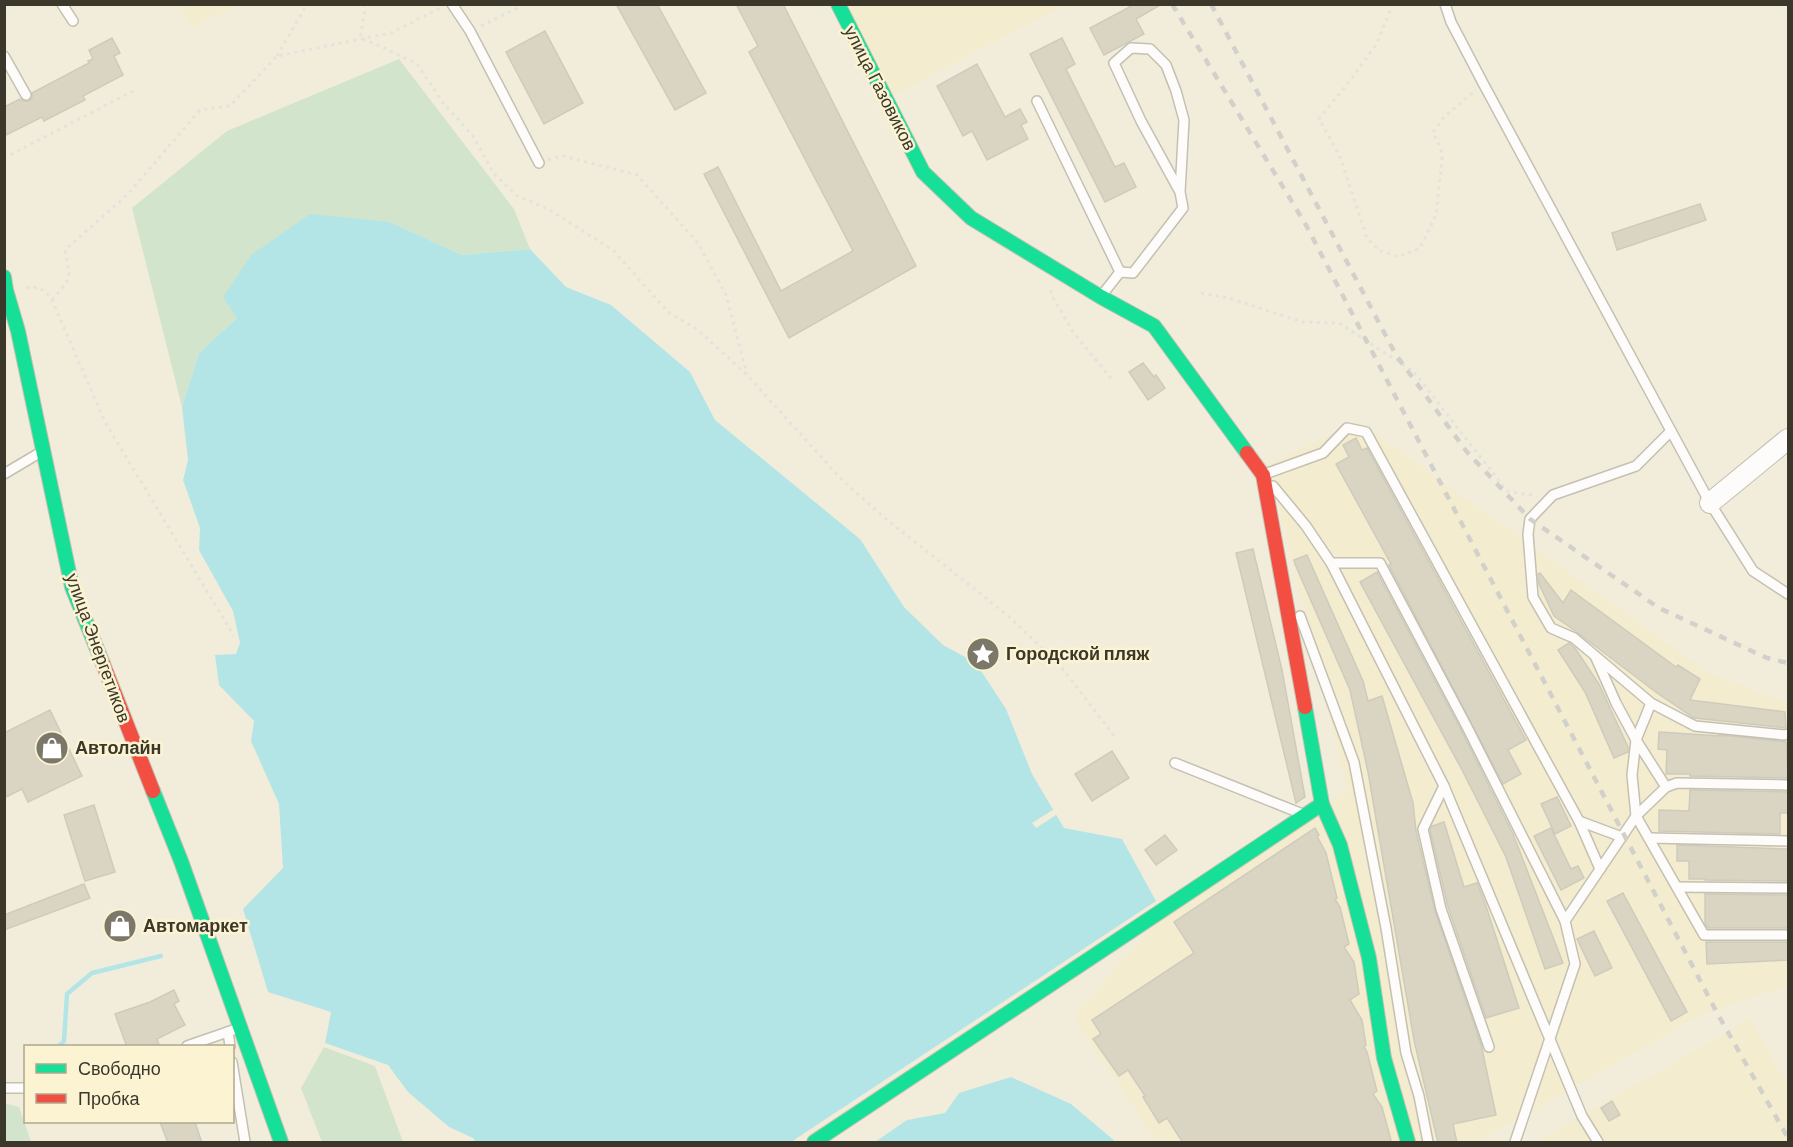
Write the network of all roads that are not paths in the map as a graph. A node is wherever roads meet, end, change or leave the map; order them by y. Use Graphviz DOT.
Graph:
graph roads {
  1 [pos="63,4"];
  2 [pos="452,4"];
  3 [pos="838,4"];
  4 [pos="1445,4"];
  5 [pos="73,21"];
  6 [pos="4,56"];
  7 [pos="26,95"];
  8 [pos="1037,101"];
  9 [pos="539,163"];
  10 [pos="1180,192"];
  11 [pos="1120,272"];
  12 [pos="5,285"];
  13 [pos="1101,297"];
  14 [pos="1671,431"];
  15 [pos="1788,439"];
  16 [pos="43,450"];
  17 [pos="4,474"];
  18 [pos="1263,475"];
  19 [pos="1710,503"];
  20 [pos="1331,563"];
  21 [pos="1282,583"];
  22 [pos="1788,594"];
  23 [pos="1595,656"];
  24 [pos="1651,703"];
  25 [pos="1788,734"];
  26 [pos="1636,740"];
  27 [pos="1175,763"];
  28 [pos="1787,785"];
  29 [pos="1444,786"];
  30 [pos="1666,788"];
  31 [pos="1322,804"];
  32 [pos="1305,815"];
  33 [pos="1636,816"];
  34 [pos="1579,821"];
  35 [pos="1622,837"];
  36 [pos="1649,838"];
  37 [pos="1788,841"];
  38 [pos="1600,869"];
  39 [pos="1677,887"];
  40 [pos="1788,888"];
  41 [pos="1564,921"];
  42 [pos="1788,936"];
  43 [pos="234,1030"];
  44 [pos="1550,1040"];
  45 [pos="193,1045"];
  46 [pos="230,1045"];
  47 [pos="1489,1047"];
  48 [pos="234,1083"];
  49 [pos="4,1088"];
  50 [pos="24,1088"];
  51 [pos="245,1143"];
  52 [pos="281,1143"];
  53 [pos="814,1143"];
  54 [pos="1408,1143"];
  55 [pos="1428,1143"];
  56 [pos="1515,1143"];
  57 [pos="1598,1143"];
  1 -- 5 [label="lane"];
  2 -- 9 [label="lane"];
  3 -- 13 [label="street, улица Газовиков"];
  4 -- 14 [label="lane"];
  6 -- 7 [label="lane"];
  8 -- 11 [label="lane"];
  10 -- 10 [label="lane"];
  10 -- 11 [label="lane"];
  11 -- 13 [label="lane"];
  12 -- 16 [label="street, улица Энергетиков"];
  13 -- 18 [label="street, улица Газовиков"];
  14 -- 19 [label="lane"];
  14 -- 23 [label="lane"];
  15 -- 19 [label="street"];
  16 -- 17 [label="lane"];
  16 -- 43 [label="street, улица Энергетиков"];
  18 -- 20 [label="lane"];
  18 -- 21 [label="street"];
  18 -- 34 [label="lane"];
  19 -- 22 [label="lane"];
  20 -- 29 [label="lane"];
  20 -- 41 [label="lane"];
  21 -- 31 [label="street"];
  21 -- 55 [label="lane"];
  23 -- 24 [label="lane"];
  23 -- 26 [label="lane"];
  24 -- 25 [label="lane"];
  24 -- 26 [label="lane"];
  26 -- 30 [label="lane"];
  26 -- 33 [label="lane"];
  27 -- 32 [label="lane"];
  28 -- 30 [label="lane"];
  29 -- 44 [label="lane"];
  29 -- 47 [label="lane"];
  30 -- 33 [label="lane"];
  31 -- 32 [label="street"];
  31 -- 54 [label="street"];
  32 -- 53 [label="street"];
  33 -- 35 [label="lane"];
  33 -- 36 [label="lane"];
  34 -- 35 [label="lane"];
  34 -- 38 [label="lane"];
  35 -- 38 [label="lane"];
  36 -- 37 [label="lane"];
  36 -- 39 [label="lane"];
  38 -- 41 [label="lane"];
  39 -- 40 [label="lane"];
  39 -- 42 [label="lane"];
  41 -- 44 [label="lane"];
  43 -- 45 [label="lane"];
  43 -- 46 [label="lane"];
  43 -- 52 [label="street, улица Энергетиков"];
  44 -- 56 [label="lane"];
  44 -- 57 [label="lane"];
  48 -- 51 [label="lane"];
  49 -- 50 [label="lane"];
}
